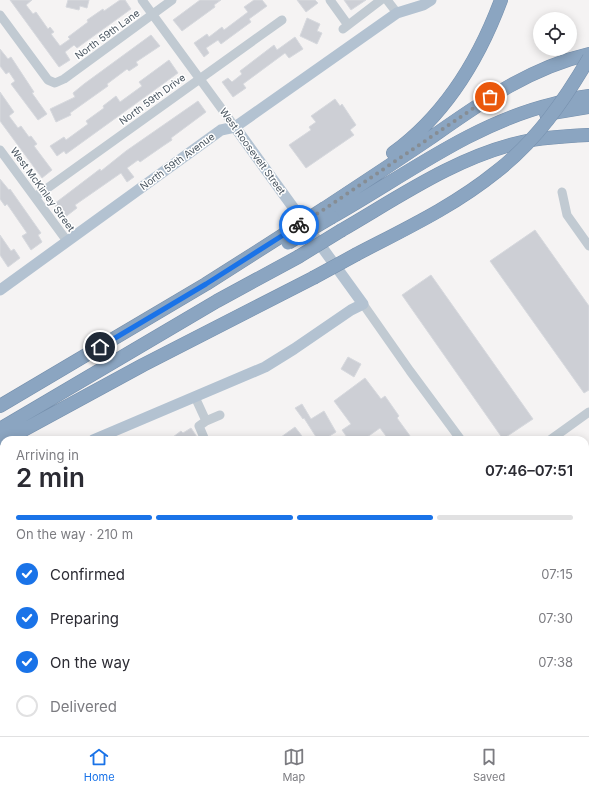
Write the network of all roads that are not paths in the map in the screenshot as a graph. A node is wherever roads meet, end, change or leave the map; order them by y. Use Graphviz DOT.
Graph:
graph roads {
  1 [pos="142,0"];
  2 [pos="172,0"];
  3 [pos="330,0"];
  4 [pos="381,0"];
  5 [pos="387,0"];
  6 [pos="406,0"];
  7 [pos="431,0"];
  8 [pos="501,0"];
  9 [pos="397,13"];
  10 [pos="152,14"];
  11 [pos="0,15"];
  12 [pos="282,20"];
  13 [pos="589,54"];
  14 [pos="589,58"];
  15 [pos="200,78"];
  16 [pos="589,96"];
  17 [pos="589,107"];
  18 [pos="235,127"];
  19 [pos="589,135"];
  20 [pos="0,150"];
  21 [pos="562,192"];
  22 [pos="35,197"];
  23 [pos="331,216"];
  24 [pos="67,241"];
  25 [pos="288,243"];
  26 [pos="589,246"];
  27 [pos="1,287"];
  28 [pos="363,304"];
  29 [pos="195,397"];
  30 [pos="0,406"];
  31 [pos="589,412"];
  32 [pos="220,415"];
  33 [pos="206,421"];
  34 [pos="0,429"];
  35 [pos="12,436"];
  36 [pos="102,436"];
  37 [pos="203,436"];
  38 [pos="458,436"];
  39 [pos="556,436"];
  1 -- 10 [label="street, West Roosevelt Street"];
  2 -- 10 [label="street, North 59th Lane"];
  3 -- 4 [label="street"];
  5 -- 9 [label="street"];
  6 -- 9 [label="main road, North 59th Avenue"];
  7 -- 9 [label="main road, North 59th Avenue"];
  8 -- 23 [label="highway"];
  9 -- 18 [label="main road, North 59th Avenue"];
  10 -- 11 [label="street, North 59th Lane"];
  10 -- 15 [label="street, West Roosevelt Street"];
  12 -- 15 [label="street, North 59th Drive"];
  13 -- 23 [label="highway"];
  14 -- 35 [label="highway, bridge"];
  15 -- 18 [label="street, West Roosevelt Street"];
  15 -- 22 [label="street, North 59th Drive"];
  16 -- 23 [label="highway"];
  17 -- 23 [label="highway"];
  18 -- 24 [label="main road, North 59th Avenue"];
  18 -- 28 [label="main road, West Roosevelt Street"];
  19 -- 23 [label="highway"];
  20 -- 22 [label="street, West McKinley Street"];
  21 -- 26 [label="street"];
  22 -- 24 [label="street, West McKinley Street"];
  23 -- 25 [label="highway, bridge"];
  23 -- 25 [label="highway"];
  24 -- 27 [label="main road, North 59th Avenue"];
  25 -- 30 [label="highway"];
  25 -- 34 [label="highway"];
  28 -- 29 [label="main road"];
  28 -- 38 [label="street, West Roosevelt Street"];
  29 -- 33 [label="street"];
  29 -- 36 [label="main road"];
  31 -- 39 [label="street"];
  32 -- 33 [label="street"];
  33 -- 37 [label="street"];
}
